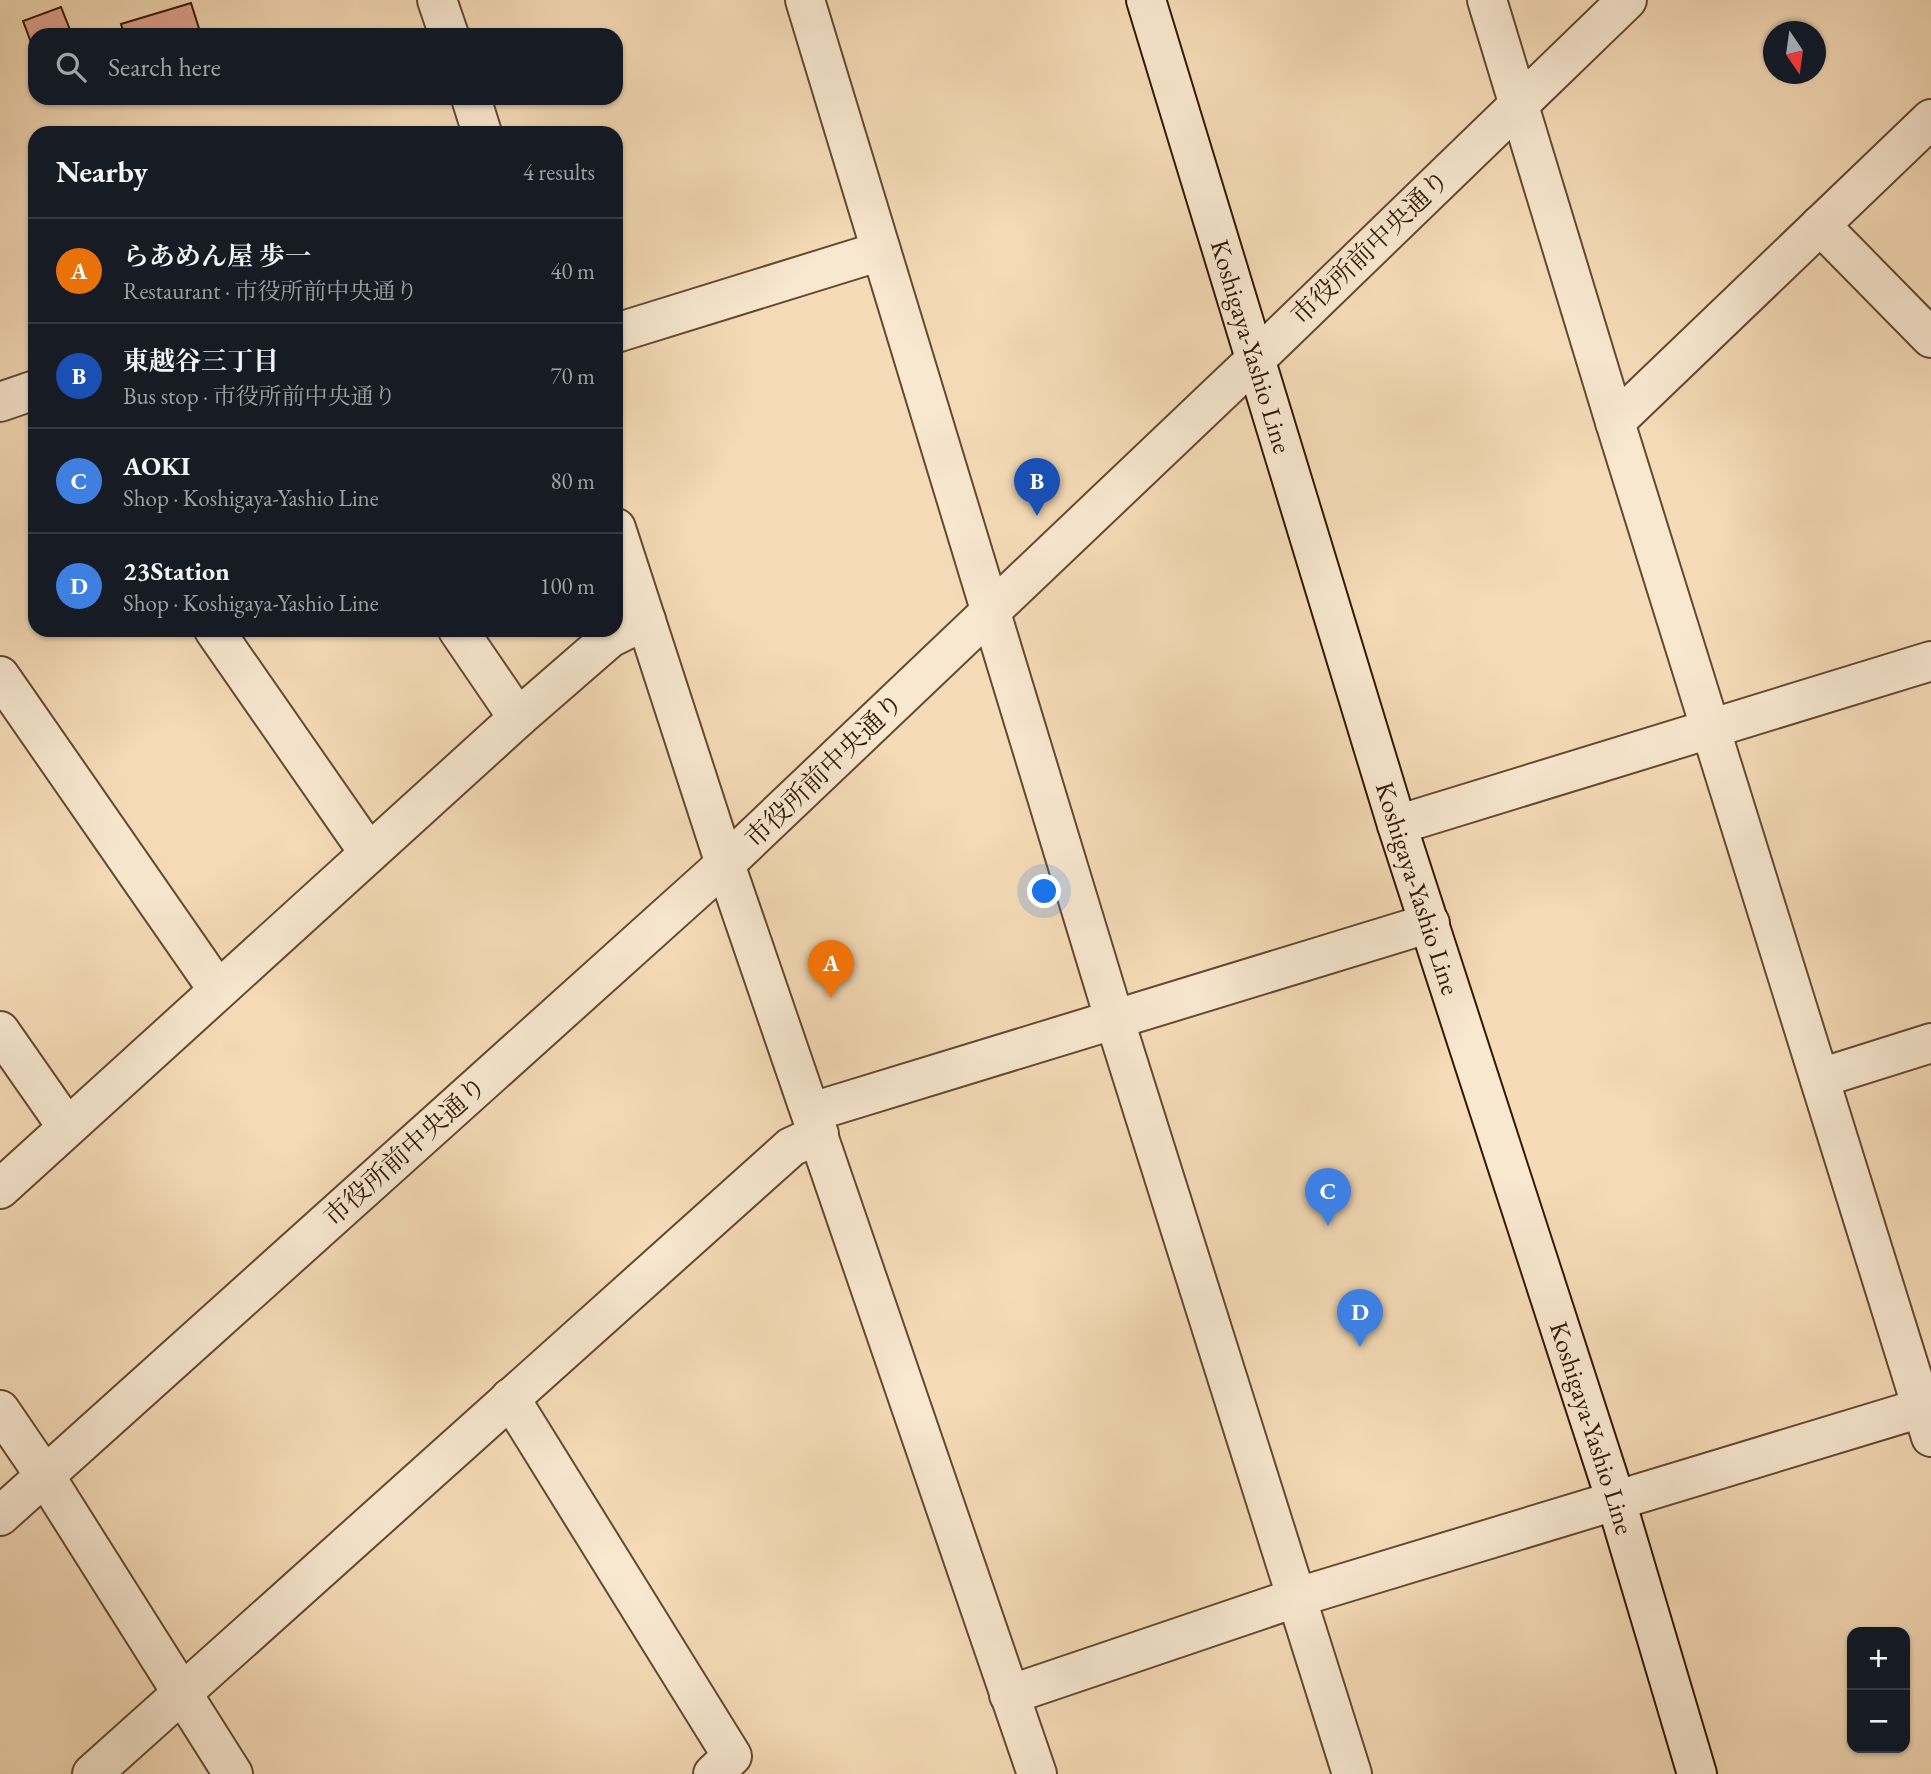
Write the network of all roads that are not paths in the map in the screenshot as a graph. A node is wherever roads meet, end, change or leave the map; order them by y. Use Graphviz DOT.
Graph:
graph roads {
  1 [pos="438,0"];
  2 [pos="805,0"];
  3 [pos="1146,0"];
  4 [pos="1487,0"];
  5 [pos="1627,0"];
  6 [pos="447,28"];
  7 [pos="1519,102"];
  8 [pos="473,105"];
  9 [pos="1931,119"];
  10 [pos="480,126"];
  11 [pos="1820,225"];
  12 [pos="881,251"];
  13 [pos="623,331"];
  14 [pos="1931,338"];
  15 [pos="1257,358"];
  16 [pos="28,392"];
  17 [pos="0,402"];
  18 [pos="1615,422"];
  19 [pos="623,549"];
  20 [pos="991,612"];
  21 [pos="646,620"];
  22 [pos="623,632"];
  23 [pos="219,637"];
  24 [pos="463,637"];
  25 [pos="612,637"];
  26 [pos="1931,661"];
  27 [pos="0,676"];
  28 [pos="519,718"];
  29 [pos="1712,728"];
  30 [pos="1397,825"];
  31 [pos="369,853"];
  32 [pos="725,864"];
  33 [pos="1430,923"];
  34 [pos="218,990"];
  35 [pos="1114,1018"];
  36 [pos="0,1031"];
  37 [pos="1931,1043"];
  38 [pos="1820,1078"];
  39 [pos="815,1123"];
  40 [pos="67,1128"];
  41 [pos="0,1189"];
  42 [pos="510,1398"];
  43 [pos="0,1410"];
  44 [pos="1928,1416"];
  45 [pos="45,1476"];
  46 [pos="1616,1501"];
  47 [pos="0,1516"];
  48 [pos="1298,1597"];
  49 [pos="182,1692"];
  50 [pos="1009,1695"];
  51 [pos="92,1774"];
  52 [pos="233,1774"];
  53 [pos="713,1774"];
  54 [pos="1037,1774"];
  55 [pos="1352,1774"];
  56 [pos="1697,1774"];
  1 -- 6 [label="street"];
  2 -- 12 [label="street"];
  3 -- 15 [label="street, Koshigaya-Yashio Line"];
  4 -- 7 [label="street"];
  5 -- 7 [label="street, 市役所前中央通り"];
  7 -- 15 [label="street, 市役所前中央通り"];
  7 -- 18 [label="street"];
  8 -- 10 [label="street"];
  9 -- 11 [label="street"];
  11 -- 14 [label="street"];
  11 -- 18 [label="street"];
  12 -- 13 [label="street"];
  12 -- 20 [label="street"];
  15 -- 20 [label="street, 市役所前中央通り"];
  15 -- 30 [label="street, Koshigaya-Yashio Line"];
  16 -- 17 [label="street"];
  18 -- 29 [label="street"];
  19 -- 21 [label="street"];
  20 -- 32 [label="street, 市役所前中央通り"];
  20 -- 35 [label="street"];
  21 -- 22 [label="street"];
  21 -- 32 [label="street"];
  23 -- 31 [label="street"];
  24 -- 28 [label="street"];
  25 -- 28 [label="street"];
  26 -- 29 [label="street"];
  27 -- 34 [label="street"];
  28 -- 31 [label="street"];
  29 -- 30 [label="street"];
  29 -- 38 [label="street"];
  30 -- 33 [label="street, Koshigaya-Yashio Line"];
  31 -- 34 [label="street"];
  32 -- 39 [label="street"];
  32 -- 45 [label="street, 市役所前中央通り"];
  33 -- 35 [label="street"];
  33 -- 46 [label="street, Koshigaya-Yashio Line"];
  34 -- 40 [label="street"];
  35 -- 39 [label="street"];
  35 -- 48 [label="street"];
  36 -- 40 [label="street"];
  37 -- 38 [label="street"];
  38 -- 44 [label="street"];
  39 -- 42 [label="street"];
  39 -- 50 [label="street"];
  40 -- 41 [label="street"];
  42 -- 49 [label="street"];
  42 -- 53 [label="street"];
  43 -- 45 [label="street"];
  44 -- 46 [label="street"];
  45 -- 47 [label="street, 市役所前中央通り"];
  45 -- 49 [label="street"];
  46 -- 48 [label="street"];
  46 -- 56 [label="street, Koshigaya-Yashio Line"];
  48 -- 50 [label="street"];
  48 -- 55 [label="street"];
  49 -- 51 [label="street"];
  49 -- 52 [label="street"];
  50 -- 54 [label="street"];
}
